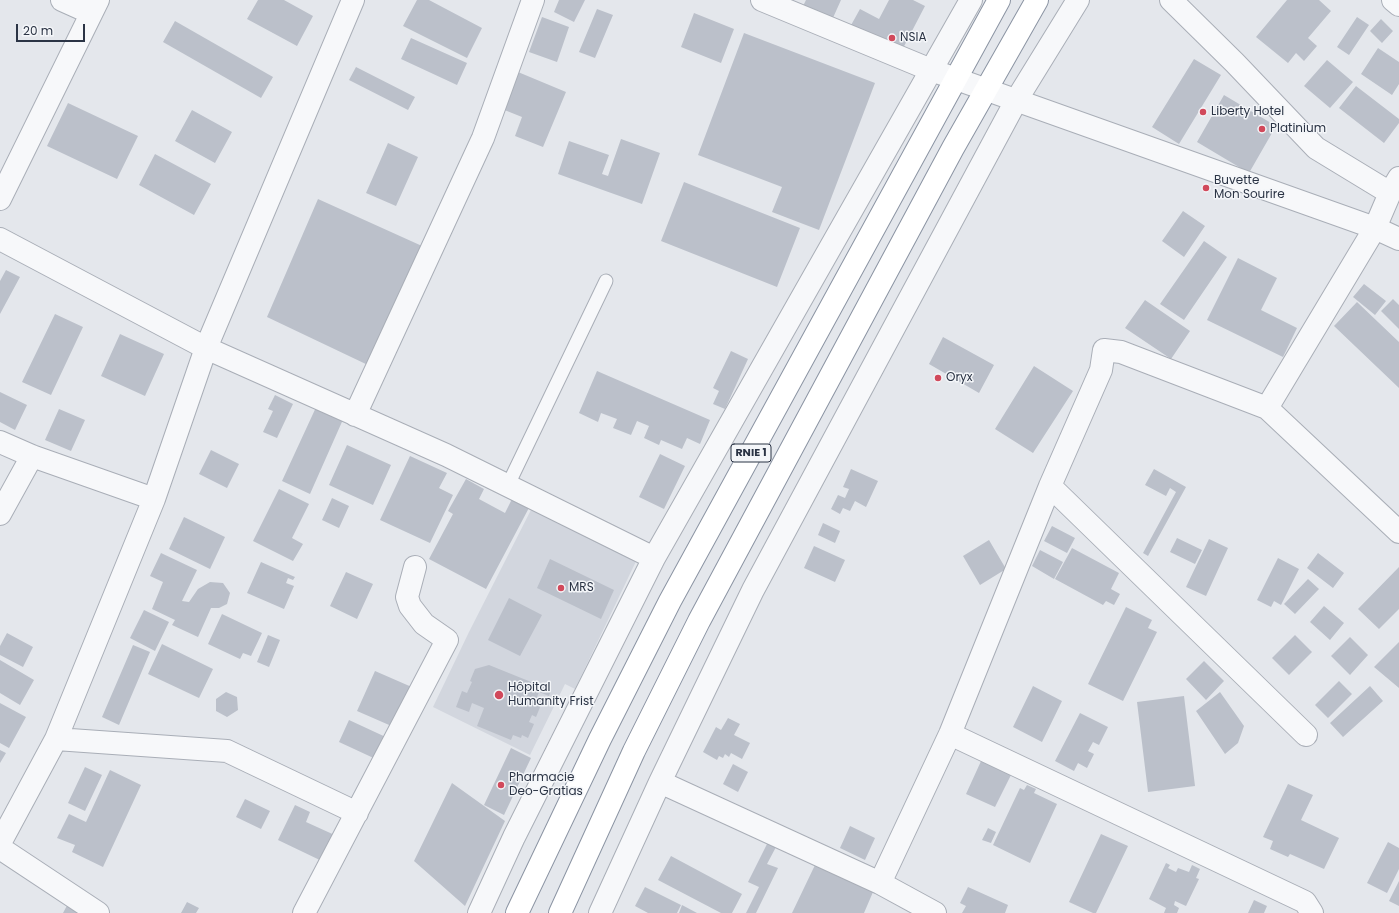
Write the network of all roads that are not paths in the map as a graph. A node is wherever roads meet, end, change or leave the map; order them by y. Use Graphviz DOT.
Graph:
graph roads {
  1 [pos="62,0"];
  2 [pos="353,0"];
  3 [pos="533,0"];
  4 [pos="762,0"];
  5 [pos="971,0"];
  6 [pos="999,0"];
  7 [pos="1037,0"];
  8 [pos="1078,0"];
  9 [pos="1171,0"];
  10 [pos="1393,0"];
  11 [pos="1399,5"];
  12 [pos="95,7"];
  13 [pos="931,70"];
  14 [pos="957,78"];
  15 [pos="985,89"];
  16 [pos="1017,99"];
  17 [pos="1395,185"];
  18 [pos="0,199"];
  19 [pos="1376,228"];
  20 [pos="0,239"];
  21 [pos="1399,239"];
  22 [pos="606,281"];
  23 [pos="206,348"];
  24 [pos="1267,408"];
  25 [pos="355,415"];
  26 [pos="0,442"];
  27 [pos="32,456"];
  28 [pos="1050,486"];
  29 [pos="508,487"];
  30 [pos="154,499"];
  31 [pos="0,514"];
  32 [pos="1399,532"];
  33 [pos="654,558"];
  34 [pos="415,567"];
  35 [pos="950,734"];
  36 [pos="1306,735"];
  37 [pos="56,739"];
  38 [pos="660,782"];
  39 [pos="357,813"];
  40 [pos="0,843"];
  41 [pos="0,848"];
  42 [pos="880,883"];
  43 [pos="98,913"];
  44 [pos="304,913"];
  45 [pos="479,913"];
  46 [pos="517,913"];
  47 [pos="560,913"];
  48 [pos="600,913"];
  49 [pos="935,913"];
  50 [pos="1312,913"];
  1 -- 12 [label="street"];
  2 -- 23 [label="street"];
  3 -- 25 [label="street"];
  4 -- 13 [label="street"];
  5 -- 13 [label="street"];
  6 -- 14 [label="highway, RNIE 1"];
  7 -- 15 [label="highway, RNIE 1"];
  8 -- 16 [label="street"];
  9 -- 17 [label="street"];
  10 -- 11 [label="street"];
  12 -- 18 [label="street"];
  13 -- 14 [label="street"];
  13 -- 33 [label="street"];
  14 -- 15 [label="street"];
  14 -- 46 [label="highway, RNIE 1"];
  15 -- 16 [label="street"];
  15 -- 47 [label="highway, RNIE 1"];
  16 -- 19 [label="street"];
  16 -- 38 [label="street"];
  17 -- 19 [label="street"];
  19 -- 21 [label="street"];
  19 -- 24 [label="street"];
  20 -- 23 [label="street"];
  22 -- 29 [label="lane"];
  23 -- 25 [label="street"];
  23 -- 30 [label="street"];
  24 -- 28 [label="street"];
  24 -- 32 [label="street"];
  25 -- 29 [label="street"];
  26 -- 27 [label="street"];
  27 -- 30 [label="street"];
  27 -- 31 [label="street"];
  28 -- 35 [label="street"];
  28 -- 36 [label="street"];
  29 -- 33 [label="street"];
  30 -- 37 [label="street"];
  33 -- 45 [label="street"];
  34 -- 39 [label="street"];
  35 -- 42 [label="street"];
  35 -- 50 [label="street"];
  37 -- 39 [label="street"];
  37 -- 40 [label="street"];
  38 -- 42 [label="street"];
  38 -- 48 [label="street"];
  39 -- 44 [label="street"];
  41 -- 43 [label="street"];
  42 -- 49 [label="street"];
}
